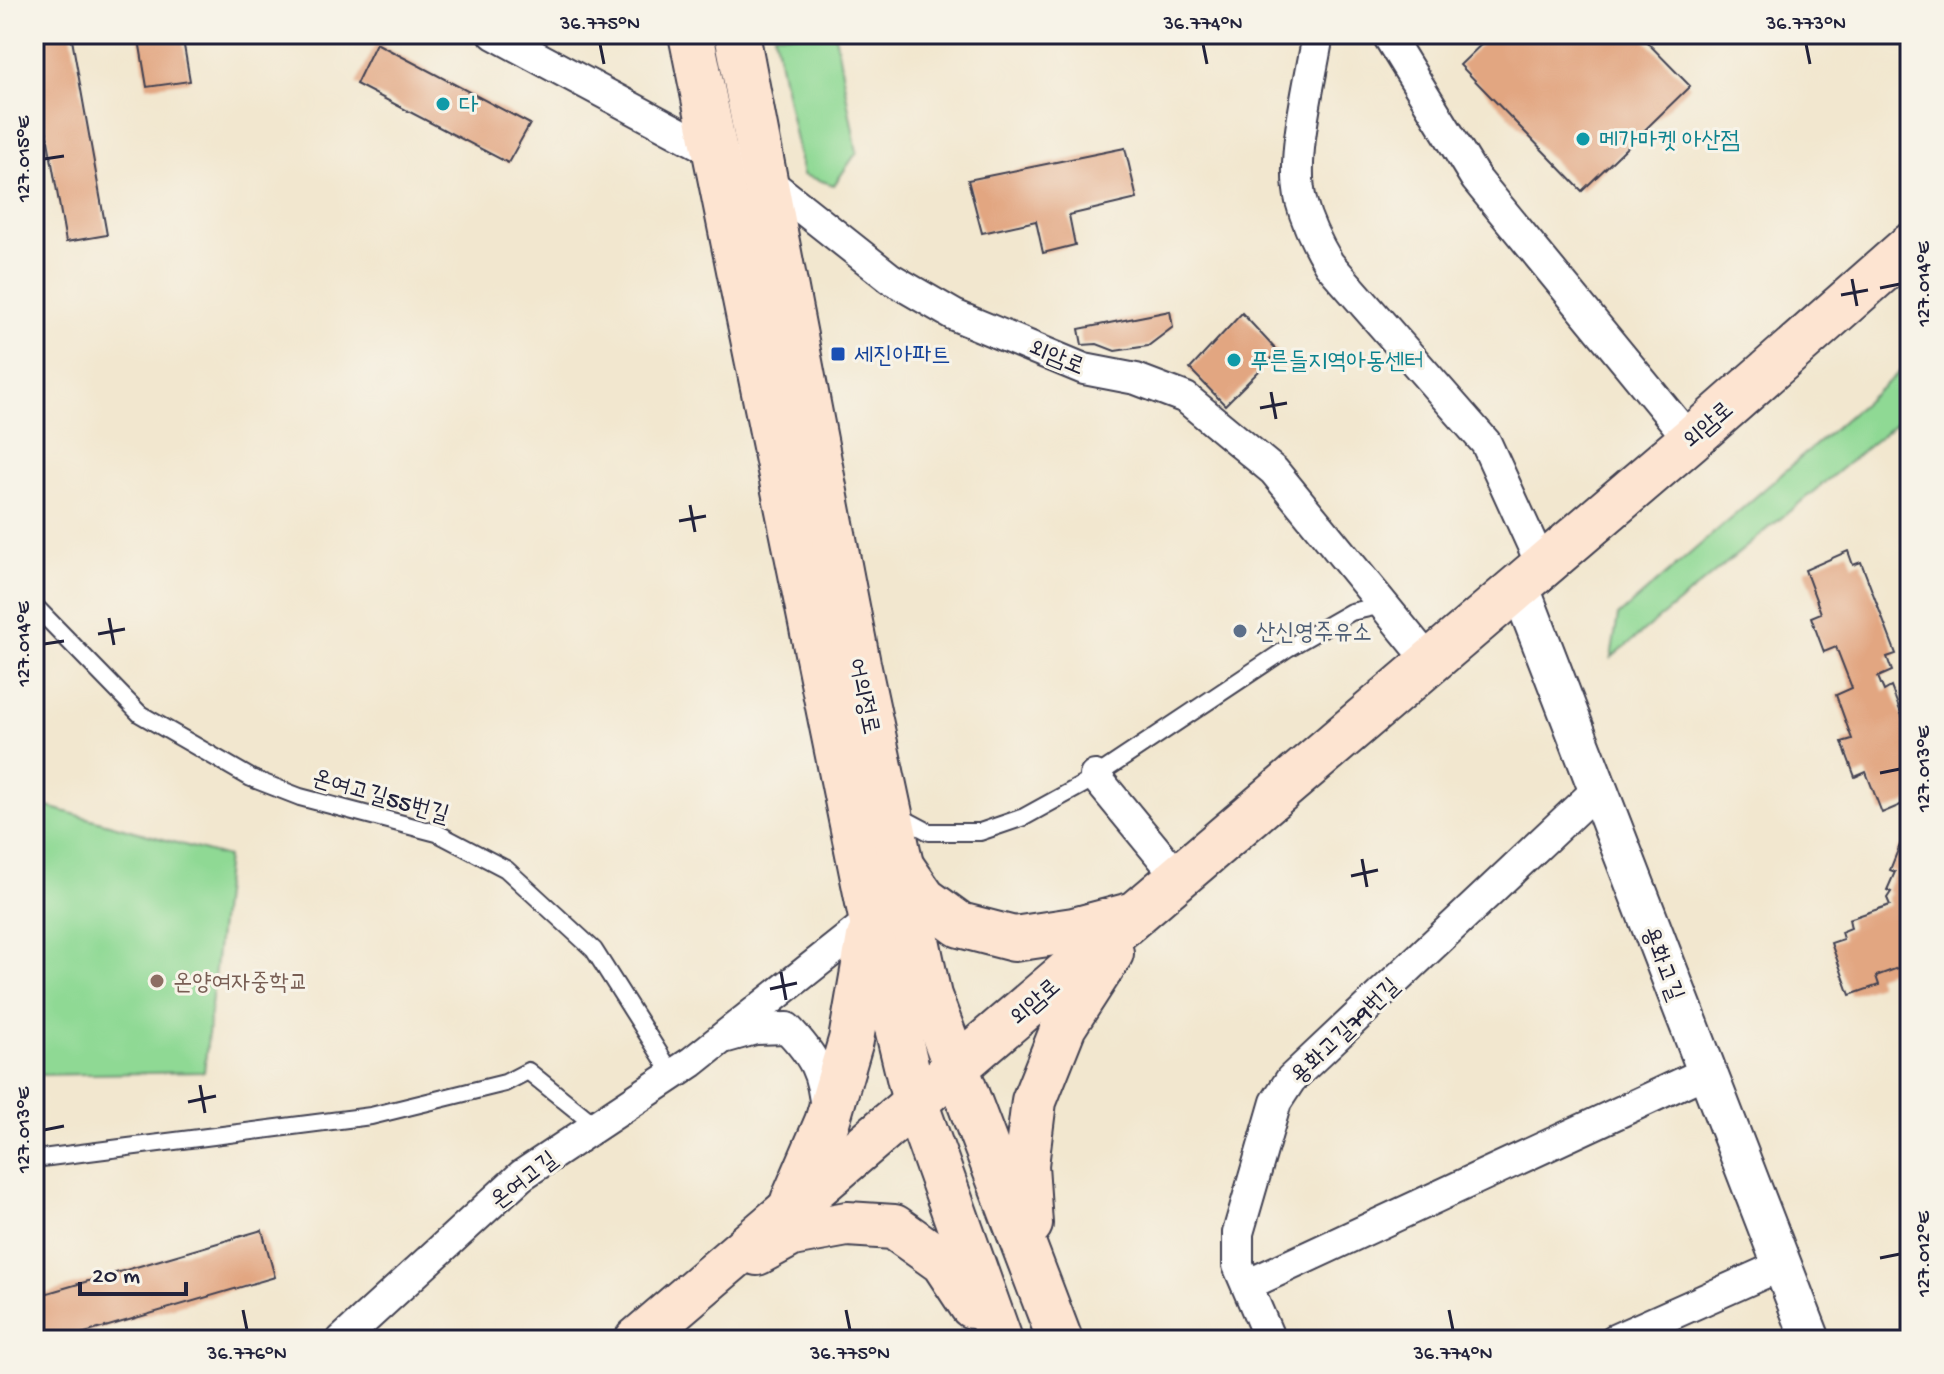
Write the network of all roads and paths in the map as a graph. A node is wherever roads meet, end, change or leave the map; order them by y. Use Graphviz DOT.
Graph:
graph roads {
  1 [pos="494,34"];
  2 [pos="691,34"];
  3 [pos="737,34"];
  4 [pos="1318,34"];
  5 [pos="1387,34"];
  6 [pos="714,153"];
  7 [pos="765,179"];
  8 [pos="1910,246"];
  9 [pos="1690,440"];
  10 [pos="1531,576"];
  11 [pos="34,605"];
  12 [pos="1383,605"];
  13 [pos="1430,662"];
  14 [pos="1095,776"];
  15 [pos="1597,790"];
  16 [pos="889,811"];
  17 [pos="901,864"];
  18 [pos="1178,877"];
  19 [pos="1137,913"];
  20 [pos="872,919"];
  21 [pos="721,1039"];
  22 [pos="956,1067"];
  23 [pos="1706,1072"];
  24 [pos="673,1075"];
  25 [pos="915,1102"];
  26 [pos="827,1122"];
  27 [pos="596,1126"];
  28 [pos="34,1159"];
  29 [pos="789,1210"];
  30 [pos="1782,1265"];
  31 [pos="706,1281"];
  32 [pos="1247,1285"];
  33 [pos="1042,1294"];
  34 [pos="342,1340"];
  35 [pos="637,1340"];
  36 [pos="997,1340"];
  37 [pos="1060,1340"];
  38 [pos="1270,1340"];
  39 [pos="1614,1340"];
  40 [pos="1811,1340"];
  1 -- 6 [label="street, 외암로"];
  2 -- 6 [label="main road, 어의정로"];
  3 -- 7 [label="main road, 어의정로"];
  4 -- 10 [label="street"];
  5 -- 9 [label="street"];
  6 -- 7 [label="street, 외암로"];
  6 -- 20 [label="main road, 어의정로"];
  7 -- 12 [label="street, 외암로"];
  7 -- 16 [label="main road, 어의정로"];
  8 -- 9 [label="main road, 외암로"];
  9 -- 10 [label="main road, 외암로"];
  10 -- 13 [label="main road, 외암로"];
  10 -- 15 [label="street, 용화고길"];
  11 -- 24 [label="lane, 온여고길55번길"];
  12 -- 13 [label="street, 외암로"];
  12 -- 14 [label="lane"];
  13 -- 18 [label="main road, 외암로"];
  14 -- 16 [label="lane"];
  14 -- 18 [label="street"];
  15 -- 23 [label="street, 용화고길"];
  15 -- 32 [label="street, 용화고길79번길"];
  16 -- 17 [label="main road, 어의정로"];
  17 -- 19 [label="main road"];
  17 -- 22 [label="main road, 어의정로"];
  18 -- 19 [label="main road, 외암로"];
  19 -- 22 [label="main road, 외암로"];
  19 -- 33 [label="main road"];
  20 -- 21 [label="street, 온여고길"];
  20 -- 25 [label="main road, 어의정로"];
  20 -- 26 [label="main road"];
  21 -- 24 [label="street, 온여고길"];
  21 -- 26 [label="street, 온여고길"];
  22 -- 25 [label="main road, 외암로"];
  22 -- 33 [label="main road, 어의정로"];
  23 -- 30 [label="street, 용화고길"];
  23 -- 32 [label="street"];
  24 -- 27 [label="street, 온여고길"];
  25 -- 29 [label="main road, 외암로"];
  25 -- 36 [label="main road, 어의정로"];
  26 -- 29 [label="main road"];
  27 -- 28 [label="lane"];
  27 -- 34 [label="street, 온여고길"];
  29 -- 31 [label="main road, 외암로"];
  30 -- 39 [label="street"];
  30 -- 40 [label="street, 용화고길"];
  31 -- 35 [label="main road, 외암로"];
  31 -- 36 [label="main road"];
  32 -- 38 [label="street, 용화고길79번길"];
  33 -- 37 [label="main road, 어의정로"];
}
